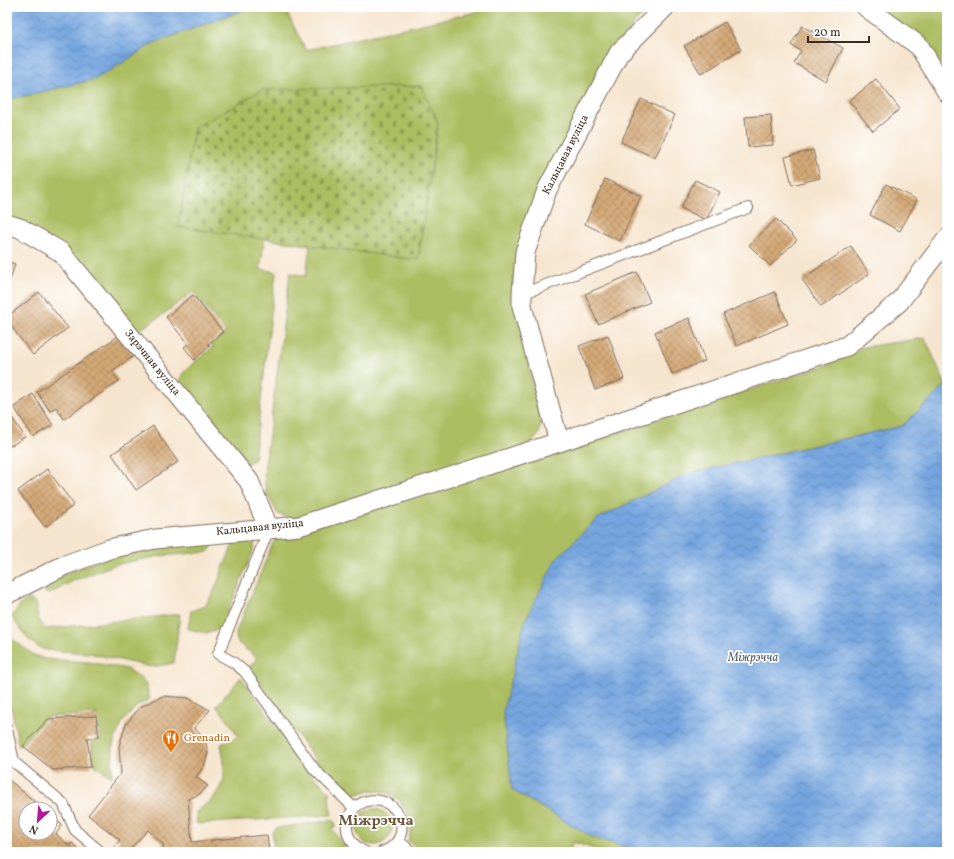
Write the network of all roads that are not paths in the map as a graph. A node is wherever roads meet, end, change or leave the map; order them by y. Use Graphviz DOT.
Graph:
graph roads {
  1 [pos="666,7"];
  2 [pos="866,7"];
  3 [pos="947,92"];
  4 [pos="748,208"];
  5 [pos="7,224"];
  6 [pos="947,239"];
  7 [pos="522,294"];
  8 [pos="559,442"];
  9 [pos="269,529"];
  10 [pos="7,594"];
  11 [pos="7,729"];
  12 [pos="354,808"];
  13 [pos="398,840"];
  14 [pos="101,852"];
  15 [pos="365,852"];
  16 [pos="382,852"];
  17 [pos="412,852"];
  1 -- 7 [label="street, Кальцавая вуліца"];
  2 -- 3 [label="street"];
  4 -- 7 [label="lane"];
  5 -- 9 [label="street, Зарэчная вуліца"];
  6 -- 8 [label="street, Кальцавая вуліца"];
  7 -- 8 [label="street, Кальцавая вуліца"];
  8 -- 9 [label="street, Кальцавая вуліца"];
  9 -- 10 [label="street, Кальцавая вуліца"];
  9 -- 12 [label="lane"];
  11 -- 14 [label="lane"];
  12 -- 13 [label="lane"];
  12 -- 15 [label="lane"];
  13 -- 16 [label="lane"];
  13 -- 17 [label="lane"];
}
